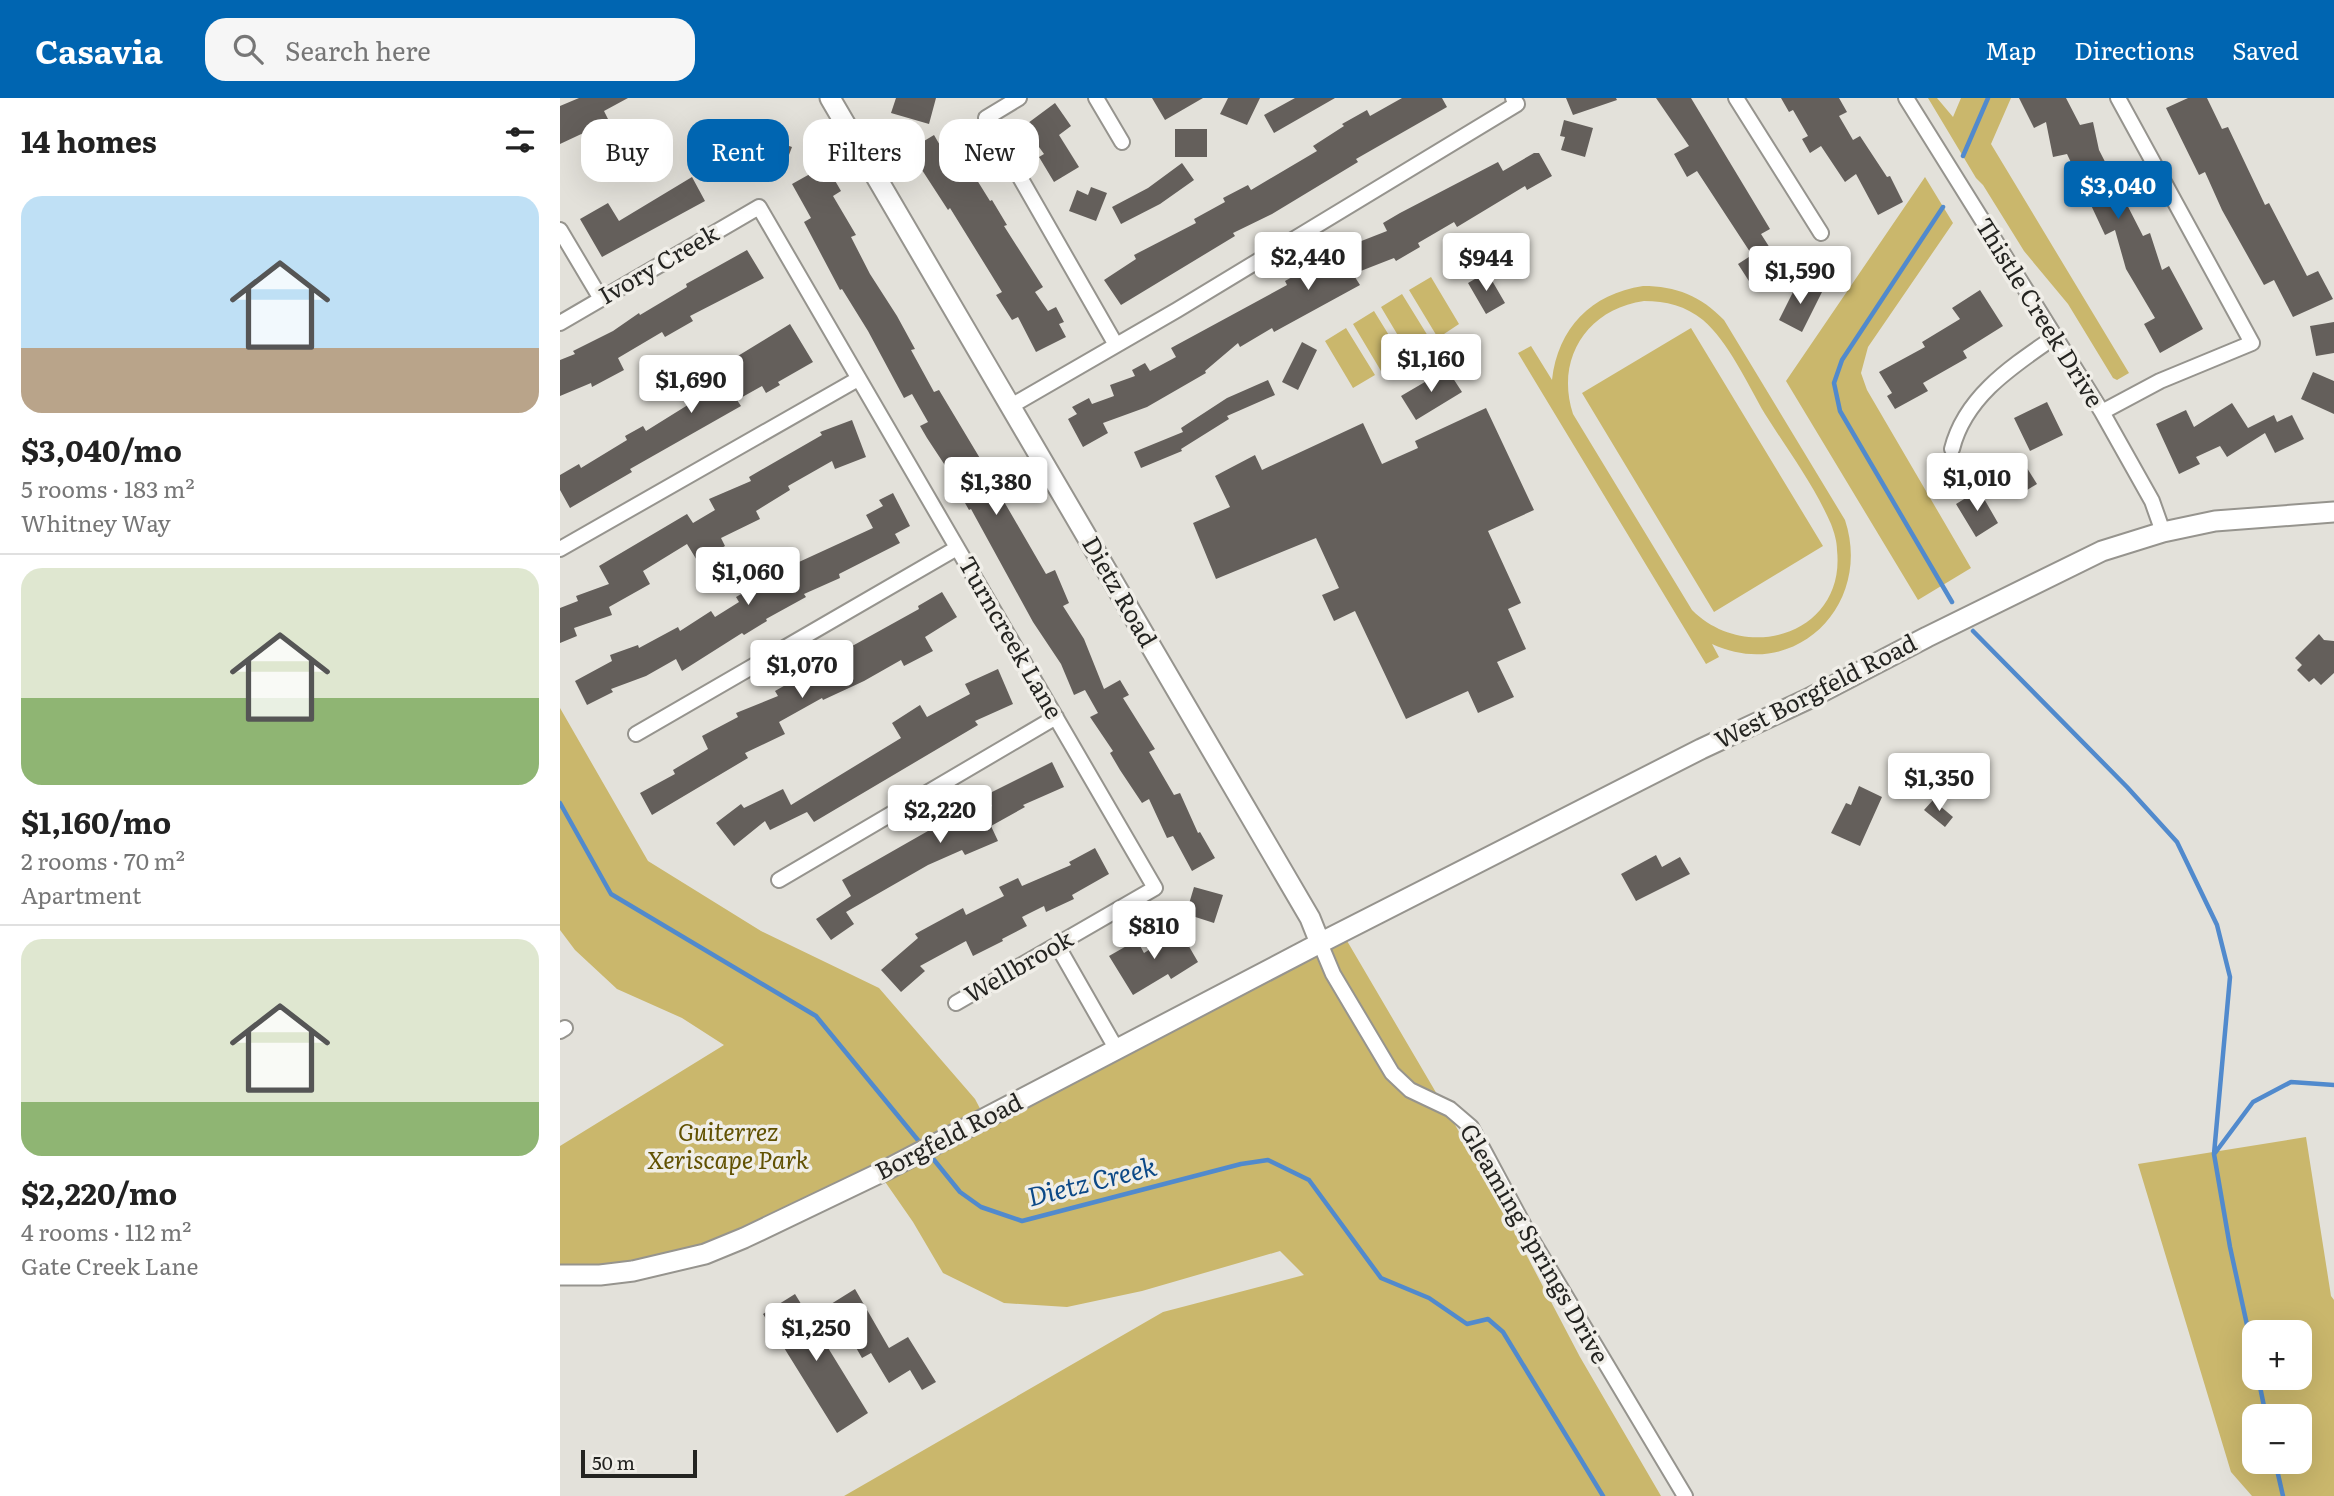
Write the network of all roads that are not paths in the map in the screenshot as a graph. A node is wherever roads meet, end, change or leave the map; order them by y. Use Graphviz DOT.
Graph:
graph roads {
  1 [pos="830,98"];
  2 [pos="1019,98"];
  3 [pos="1096,98"];
  4 [pos="1513,98"];
  5 [pos="1736,98"];
  6 [pos="1906,98"];
  7 [pos="2118,98"];
  8 [pos="1122,142"];
  9 [pos="759,208"];
  10 [pos="560,230"];
  11 [pos="1821,233"];
  12 [pos="601,299"];
  13 [pos="560,323"];
  14 [pos="2053,338"];
  15 [pos="1116,345"];
  16 [pos="858,379"];
  17 [pos="1011,406"];
  18 [pos="2102,412"];
  19 [pos="1952,449"];
  20 [pos="2334,512"];
  21 [pos="2163,533"];
  22 [pos="957,548"];
  23 [pos="560,550"];
  24 [pos="1056,717"];
  25 [pos="636,734"];
  26 [pos="779,880"];
  27 [pos="1155,888"];
  28 [pos="1321,943"];
  29 [pos="1057,945"];
  30 [pos="956,1003"];
  31 [pos="1117,1050"];
  32 [pos="560,1275"];
  33 [pos="1685,1496"];
  1 -- 17 [label="street, Dietz Road"];
  2 -- 15 [label="street"];
  3 -- 8 [label="street"];
  4 -- 15 [label="street"];
  5 -- 11 [label="street"];
  6 -- 14 [label="street, Thistle Creek Drive"];
  7 -- 18 [label="street"];
  9 -- 12 [label="street, Ivory Creek"];
  9 -- 16 [label="street, Turncreek Lane"];
  10 -- 12 [label="street"];
  12 -- 13 [label="street, Ivory Creek"];
  14 -- 18 [label="street, Thistle Creek Drive"];
  14 -- 19 [label="street"];
  15 -- 17 [label="street"];
  16 -- 22 [label="street, Turncreek Lane"];
  16 -- 23 [label="street"];
  17 -- 28 [label="street, Dietz Road"];
  18 -- 21 [label="street, Thistle Creek Drive"];
  20 -- 21 [label="street, West Borgfeld Road"];
  21 -- 28 [label="street, West Borgfeld Road"];
  22 -- 24 [label="street, Turncreek Lane"];
  22 -- 25 [label="street"];
  24 -- 26 [label="street"];
  24 -- 27 [label="street, Turncreek Lane"];
  27 -- 29 [label="street, Wellbrook"];
  28 -- 31 [label="street, Borgfeld Road"];
  28 -- 33 [label="street, Gleaming Springs Drive"];
  29 -- 30 [label="street, Wellbrook"];
  29 -- 31 [label="street"];
  31 -- 32 [label="street, Borgfeld Road"];
}
